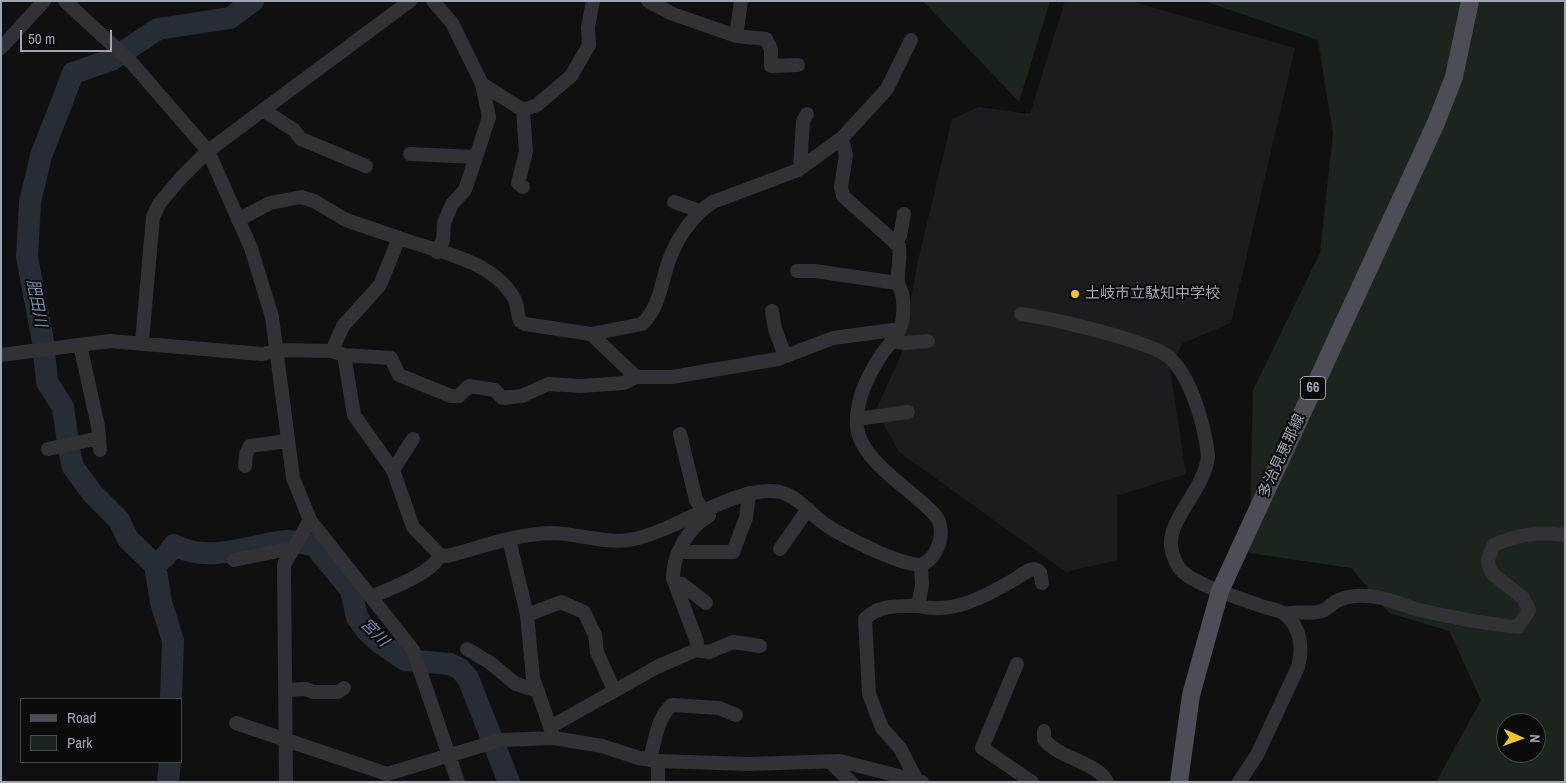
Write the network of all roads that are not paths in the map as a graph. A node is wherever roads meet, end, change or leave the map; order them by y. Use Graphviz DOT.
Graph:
graph roads {
  1 [pos="44,1"];
  2 [pos="65,1"];
  3 [pos="410,1"];
  4 [pos="433,1"];
  5 [pos="593,1"];
  6 [pos="741,1"];
  7 [pos="1470,1"];
  8 [pos="650,2"];
  9 [pos="736,36"];
  10 [pos="911,40"];
  11 [pos="1,48"];
  12 [pos="798,65"];
  13 [pos="482,84"];
  14 [pos="263,110"];
  15 [pos="523,110"];
  16 [pos="807,114"];
  17 [pos="842,138"];
  18 [pos="208,151"];
  19 [pos="410,154"];
  20 [pos="476,157"];
  21 [pos="366,166"];
  22 [pos="800,168"];
  23 [pos="523,187"];
  24 [pos="674,202"];
  25 [pos="700,211"];
  26 [pos="904,214"];
  27 [pos="238,220"];
  28 [pos="399,238"];
  29 [pos="896,243"];
  30 [pos="437,252"];
  31 [pos="797,271"];
  32 [pos="897,283"];
  33 [pos="772,311"];
  34 [pos="1021,314"];
  35 [pos="900,329"];
  36 [pos="591,334"];
  37 [pos="892,341"];
  38 [pos="928,341"];
  39 [pos="142,342"];
  40 [pos="77,345"];
  41 [pos="275,352"];
  42 [pos="338,353"];
  43 [pos="1,355"];
  44 [pos="785,356"];
  45 [pos="636,377"];
  46 [pos="908,412"];
  47 [pos="857,419"];
  48 [pos="680,434"];
  49 [pos="413,439"];
  50 [pos="288,441"];
  51 [pos="48,449"];
  52 [pos="245,466"];
  53 [pos="393,470"];
  54 [pos="749,493"];
  55 [pos="808,509"];
  56 [pos="708,510"];
  57 [pos="310,520"];
  58 [pos="1565,535"];
  59 [pos="509,539"];
  60 [pos="780,549"];
  61 [pos="292,552"];
  62 [pos="679,552"];
  63 [pos="440,555"];
  64 [pos="234,560"];
  65 [pos="922,565"];
  66 [pos="1042,583"];
  67 [pos="675,584"];
  68 [pos="1220,591"];
  69 [pos="371,598"];
  70 [pos="706,604"];
  71 [pos="918,606"];
  72 [pos="1285,614"];
  73 [pos="527,615"];
  74 [pos="760,646"];
  75 [pos="467,649"];
  76 [pos="696,650"];
  77 [pos="1017,664"];
  78 [pos="344,688"];
  79 [pos="285,690"];
  80 [pos="614,690"];
  81 [pos="538,691"];
  82 [pos="736,715"];
  83 [pos="236,723"];
  84 [pos="1044,731"];
  85 [pos="553,732"];
  86 [pos="286,741"];
  87 [pos="449,755"];
  88 [pos="653,760"];
  89 [pos="830,762"];
  90 [pos="920,781"];
  91 [pos="286,782"];
  92 [pos="458,782"];
  93 [pos="658,782"];
  94 [pos="851,782"];
  95 [pos="1032,782"];
  96 [pos="1107,782"];
  97 [pos="1179,782"];
  98 [pos="1239,782"];
  1 -- 11 [label="street"];
  2 -- 18 [label="street"];
  3 -- 14 [label="street"];
  4 -- 13 [label="street"];
  5 -- 15 [label="street"];
  6 -- 9 [label="street"];
  7 -- 68 [label="main road, 多治見恵那線 / 66"];
  8 -- 9 [label="street"];
  9 -- 12 [label="street"];
  10 -- 17 [label="street"];
  13 -- 15 [label="street"];
  13 -- 20 [label="street"];
  14 -- 18 [label="street"];
  14 -- 21 [label="street"];
  15 -- 23 [label="street"];
  16 -- 22 [label="street"];
  17 -- 22 [label="street"];
  17 -- 29 [label="street"];
  18 -- 27 [label="street"];
  18 -- 39 [label="street"];
  19 -- 20 [label="street"];
  20 -- 30 [label="street"];
  22 -- 25 [label="street"];
  24 -- 25 [label="street"];
  25 -- 36 [label="street"];
  26 -- 29 [label="street"];
  27 -- 28 [label="street"];
  27 -- 41 [label="street"];
  28 -- 30 [label="street"];
  28 -- 42 [label="street"];
  29 -- 32 [label="street"];
  30 -- 36 [label="street"];
  31 -- 32 [label="street"];
  32 -- 35 [label="street"];
  33 -- 44 [label="street"];
  34 -- 68 [label="street"];
  35 -- 37 [label="street"];
  35 -- 44 [label="street"];
  36 -- 45 [label="street"];
  37 -- 38 [label="street"];
  37 -- 47 [label="street"];
  39 -- 40 [label="street"];
  39 -- 41 [label="street"];
  40 -- 43 [label="street"];
  40 -- 51 [label="street"];
  41 -- 42 [label="street"];
  41 -- 50 [label="street"];
  42 -- 45 [label="street"];
  42 -- 53 [label="street"];
  44 -- 45 [label="street"];
  46 -- 47 [label="street"];
  47 -- 65 [label="street"];
  48 -- 56 [label="street"];
  49 -- 53 [label="street"];
  50 -- 52 [label="street"];
  50 -- 57 [label="street"];
  53 -- 63 [label="street"];
  54 -- 55 [label="street"];
  54 -- 56 [label="street"];
  54 -- 62 [label="street"];
  55 -- 60 [label="street"];
  55 -- 65 [label="street"];
  56 -- 59 [label="street"];
  56 -- 62 [label="street"];
  57 -- 61 [label="street"];
  57 -- 69 [label="street"];
  58 -- 72 [label="street"];
  59 -- 63 [label="street"];
  59 -- 73 [label="street"];
  61 -- 64 [label="street"];
  61 -- 79 [label="street"];
  62 -- 67 [label="street"];
  63 -- 69 [label="street"];
  65 -- 71 [label="street"];
  66 -- 71 [label="street"];
  67 -- 70 [label="street"];
  67 -- 76 [label="street"];
  68 -- 72 [label="street"];
  68 -- 97 [label="main road, 多治見恵那線 / 66"];
  69 -- 87 [label="street"];
  71 -- 90 [label="street"];
  72 -- 98 [label="street"];
  73 -- 80 [label="street"];
  73 -- 81 [label="street"];
  74 -- 76 [label="street"];
  75 -- 81 [label="street"];
  76 -- 80 [label="street"];
  77 -- 95 [label="street"];
  78 -- 79 [label="street"];
  79 -- 86 [label="street"];
  80 -- 85 [label="street"];
  81 -- 85 [label="street"];
  82 -- 88 [label="street"];
  83 -- 86 [label="street"];
  84 -- 96 [label="street"];
  85 -- 87 [label="street"];
  85 -- 88 [label="street"];
  86 -- 87 [label="street"];
  86 -- 91 [label="street"];
  87 -- 92 [label="street"];
  88 -- 89 [label="street"];
  88 -- 93 [label="street"];
  89 -- 90 [label="street"];
  89 -- 94 [label="street"];
}
